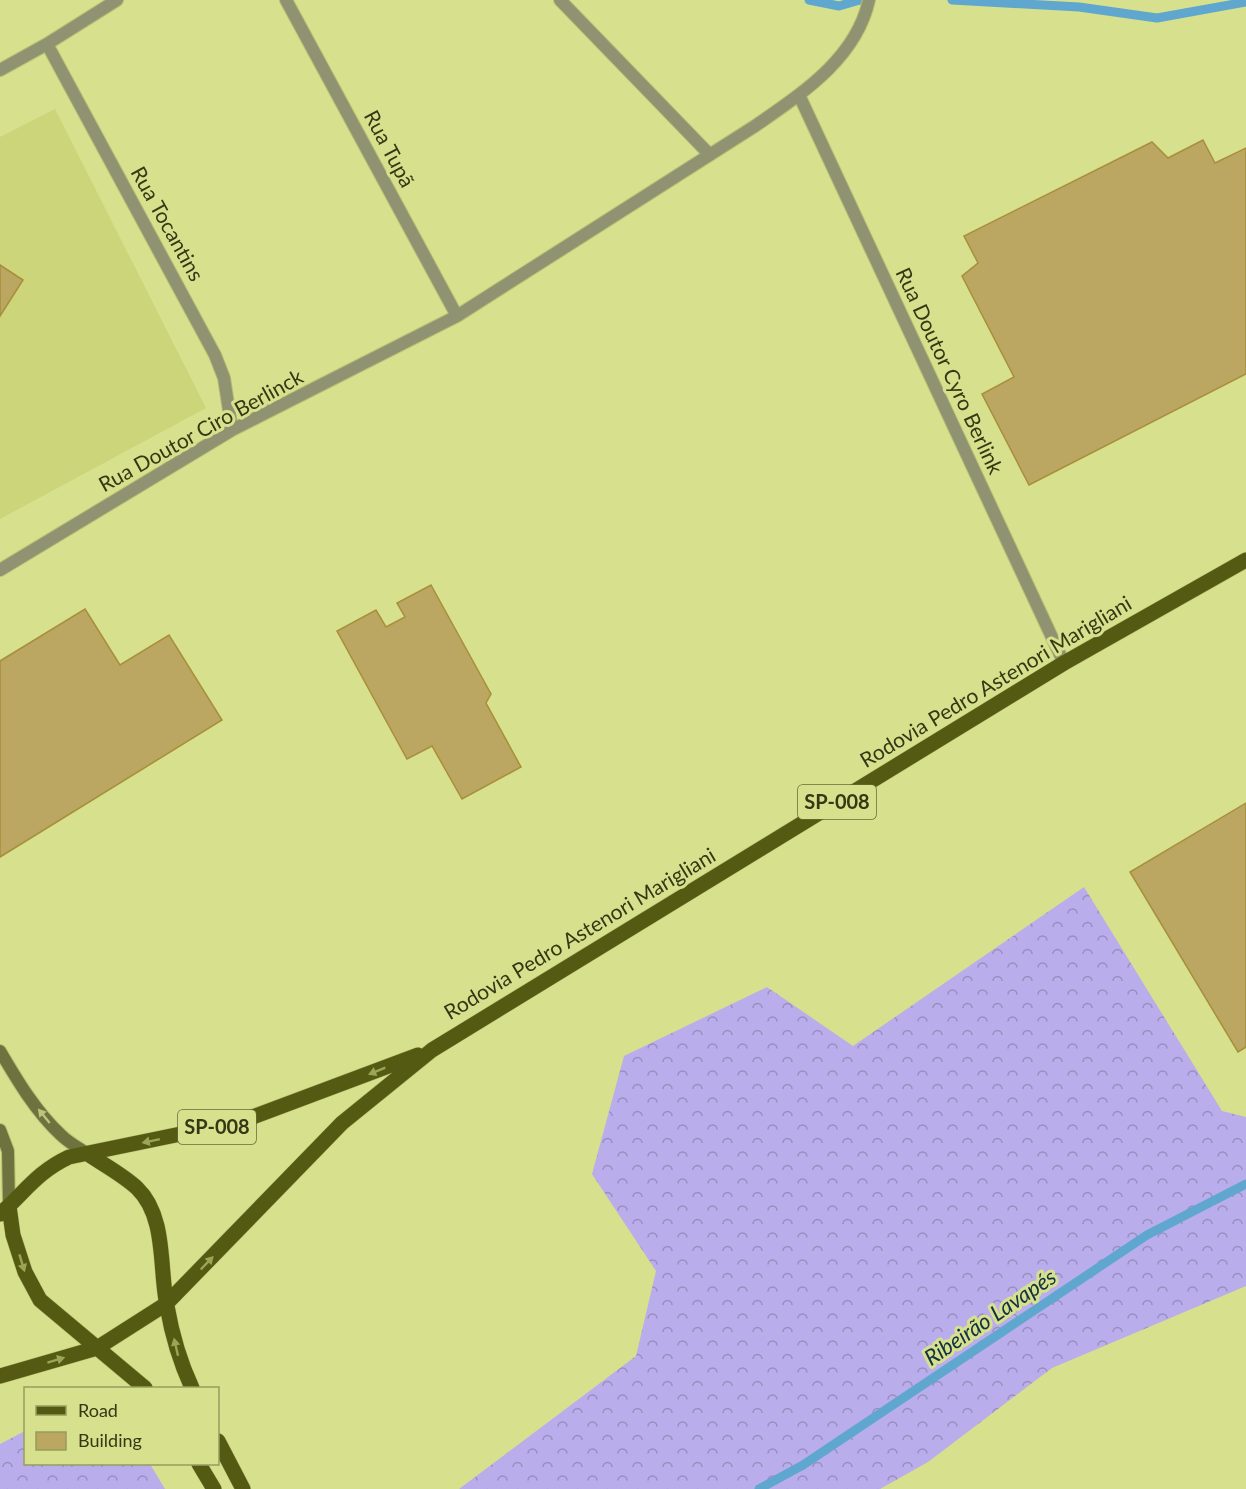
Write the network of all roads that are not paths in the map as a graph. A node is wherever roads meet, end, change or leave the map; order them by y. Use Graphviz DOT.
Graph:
graph roads {
  1 [pos="117,0"];
  2 [pos="286,0"];
  3 [pos="560,0"];
  4 [pos="869,0"];
  5 [pos="47,44"];
  6 [pos="0,70"];
  7 [pos="799,95"];
  8 [pos="710,155"];
  9 [pos="457,316"];
  10 [pos="232,430"];
  11 [pos="1246,560"];
  12 [pos="0,570"];
  13 [pos="1064,663"];
  14 [pos="432,1050"];
  15 [pos="0,1051"];
  16 [pos="0,1130"];
  17 [pos="88,1154"];
  18 [pos="5,1210"];
  19 [pos="166,1304"];
  20 [pos="97,1348"];
  21 [pos="0,1376"];
  22 [pos="143,1387"];
  23 [pos="191,1387"];
  24 [pos="219,1443"];
  25 [pos="200,1465"];
  26 [pos="214,1489"];
  27 [pos="243,1489"];
  1 -- 5 [label="street"];
  2 -- 9 [label="street, Rua Tupã"];
  3 -- 8 [label="street"];
  4 -- 7 [label="street, Rua Doutor Ciro Berlinck"];
  5 -- 6 [label="street"];
  5 -- 10 [label="street, Rua Tocantins"];
  7 -- 8 [label="street, Rua Doutor Ciro Berlinck"];
  7 -- 13 [label="street, Rua Doutor Cyro Berlink"];
  8 -- 9 [label="street, Rua Doutor Ciro Berlinck"];
  9 -- 10 [label="street, Rua Doutor Ciro Berlinck"];
  10 -- 12 [label="street, Rua Doutor Ciro Berlinck"];
  11 -- 13 [label="main road, Rodovia Pedro Astenori Marigliani / SP-008"];
  13 -- 14 [label="main road, Rodovia Pedro Astenori Marigliani / SP-008"];
  14 -- 17 [label="main road, Rodovia Pedro Astenori Marigliani / SP-008, one-way"];
  19 -- 14 [label="main road, Rodovia Pedro Astenori Marigliani / SP-008, one-way"];
  17 -- 15 [label="street, one-way"];
  16 -- 18 [label="street"];
  17 -- 18 [label="main road, Rodovia Pedro Astenori Marigliani / SP-008"];
  17 -- 19 [label="main road"];
  18 -- 20 [label="main road, one-way"];
  19 -- 20 [label="main road, Rodovia Pedro Astenori Marigliani / SP-008"];
  23 -- 19 [label="main road, one-way"];
  21 -- 20 [label="main road, Rodovia Pedro Astenori Marigliani / SP-008, one-way"];
  20 -- 22 [label="main road"];
  24 -- 27 [label="main road"];
  25 -- 26 [label="main road"];
}
